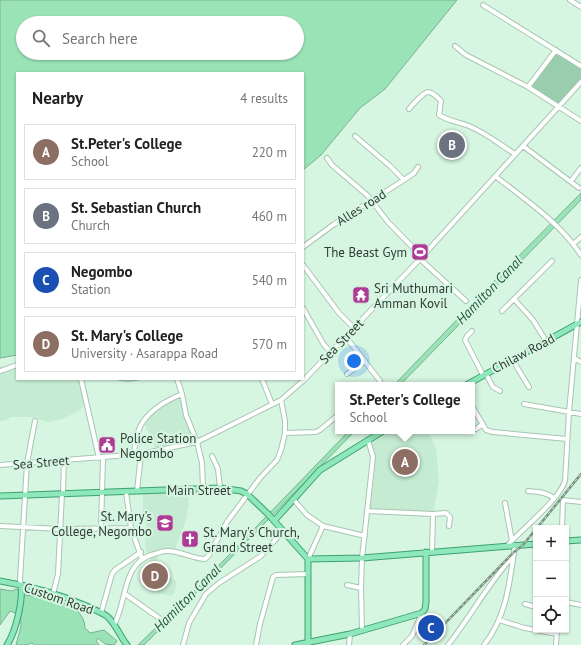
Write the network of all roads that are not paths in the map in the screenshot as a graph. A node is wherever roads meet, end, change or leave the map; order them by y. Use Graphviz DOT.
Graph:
graph roads {
  1 [pos="570,0"];
  2 [pos="483,5"];
  3 [pos="581,7"];
  4 [pos="455,46"];
  5 [pos="556,50"];
  6 [pos="581,66"];
  7 [pos="581,82"];
  8 [pos="528,87"];
  9 [pos="558,107"];
  10 [pos="409,108"];
  11 [pos="581,121"];
  12 [pos="355,136"];
  13 [pos="523,146"];
  14 [pos="515,154"];
  15 [pos="327,158"];
  16 [pos="418,167"];
  17 [pos="581,168"];
  18 [pos="495,176"];
  19 [pos="404,180"];
  20 [pos="571,181"];
  21 [pos="579,188"];
  22 [pos="372,202"];
  23 [pos="581,237"];
  24 [pos="573,244"];
  25 [pos="304,246"];
  26 [pos="581,255"];
  27 [pos="421,258"];
  28 [pos="552,261"];
  29 [pos="304,266"];
  30 [pos="581,280"];
  31 [pos="514,299"];
  32 [pos="466,301"];
  33 [pos="304,310"];
  34 [pos="502,310"];
  35 [pos="579,323"];
  36 [pos="354,328"];
  37 [pos="472,331"];
  38 [pos="346,338"];
  39 [pos="546,341"];
  40 [pos="331,352"];
  41 [pos="574,358"];
  42 [pos="512,359"];
  43 [pos="365,361"];
  44 [pos="581,362"];
  45 [pos="16,365"];
  46 [pos="0,370"];
  47 [pos="347,374"];
  48 [pos="484,374"];
  49 [pos="81,380"];
  50 [pos="177,380"];
  51 [pos="262,380"];
  52 [pos="380,382"];
  53 [pos="471,382"];
  54 [pos="529,387"];
  55 [pos="500,391"];
  56 [pos="182,394"];
  57 [pos="281,400"];
  58 [pos="272,404"];
  59 [pos="524,404"];
  60 [pos="475,411"];
  61 [pos="569,412"];
  62 [pos="581,414"];
  63 [pos="335,418"];
  64 [pos="35,421"];
  65 [pos="483,424"];
  66 [pos="476,429"];
  67 [pos="284,433"];
  68 [pos="378,434"];
  69 [pos="567,439"];
  70 [pos="368,440"];
  71 [pos="197,442"];
  72 [pos="134,454"];
  73 [pos="141,454"];
  74 [pos="212,456"];
  75 [pos="101,458"];
  76 [pos="64,460"];
  77 [pos="27,463"];
  78 [pos="0,465"];
  79 [pos="203,488"];
  80 [pos="220,488"];
  81 [pos="137,491"];
  82 [pos="528,491"];
  83 [pos="102,492"];
  84 [pos="126,492"];
  85 [pos="26,494"];
  86 [pos="63,494"];
  87 [pos="247,494"];
  88 [pos="0,496"];
  89 [pos="554,498"];
  90 [pos="294,499"];
  91 [pos="581,502"];
  92 [pos="505,503"];
  93 [pos="367,511"];
  94 [pos="433,514"];
  95 [pos="274,521"];
  96 [pos="562,525"];
  97 [pos="0,526"];
  98 [pos="323,526"];
  99 [pos="450,526"];
  100 [pos="24,527"];
  101 [pos="101,528"];
  102 [pos="131,528"];
  103 [pos="61,529"];
  104 [pos="283,531"];
  105 [pos="364,536"];
  106 [pos="581,540"];
  107 [pos="569,541"];
  108 [pos="512,544"];
  109 [pos="533,544"];
  110 [pos="141,552"];
  111 [pos="429,552"];
  112 [pos="514,555"];
  113 [pos="362,558"];
  114 [pos="142,559"];
  115 [pos="308,559"];
  116 [pos="308,574"];
  117 [pos="0,581"];
  118 [pos="21,585"];
  119 [pos="347,585"];
  120 [pos="361,588"];
  121 [pos="53,594"];
  122 [pos="125,594"];
  123 [pos="569,603"];
  124 [pos="526,604"];
  125 [pos="581,605"];
  126 [pos="533,606"];
  127 [pos="101,613"];
  128 [pos="422,613"];
  129 [pos="162,620"];
  130 [pos="499,620"];
  131 [pos="114,625"];
  132 [pos="533,629"];
  133 [pos="362,630"];
  134 [pos="557,633"];
  135 [pos="350,634"];
  136 [pos="308,644"];
  137 [pos="7,645"];
  138 [pos="127,645"];
  139 [pos="183,645"];
  140 [pos="256,645"];
  141 [pos="295,645"];
  142 [pos="349,645"];
  143 [pos="404,645"];
  144 [pos="448,645"];
  145 [pos="484,645"];
  146 [pos="556,645"];
  1 -- 3 [label="street"];
  2 -- 5 [label="street"];
  4 -- 8 [label="street"];
  5 -- 6 [label="street"];
  5 -- 8 [label="street"];
  7 -- 9 [label="street, Sea Street"];
  8 -- 9 [label="street"];
  9 -- 11 [label="street"];
  9 -- 13 [label="street, Sea Street"];
  10 -- 14 [label="street"];
  12 -- 19 [label="street"];
  13 -- 14 [label="street, Sea Street"];
  13 -- 20 [label="street"];
  14 -- 18 [label="street, Sea Street"];
  15 -- 22 [label="street"];
  16 -- 19 [label="street, Alles road"];
  17 -- 20 [label="street"];
  18 -- 24 [label="street"];
  18 -- 27 [label="street, Sea Street"];
  19 -- 22 [label="street, Alles road"];
  20 -- 21 [label="street"];
  22 -- 25 [label="street, Alles road"];
  22 -- 27 [label="street"];
  23 -- 24 [label="street"];
  24 -- 26 [label="street"];
  27 -- 32 [label="street"];
  27 -- 36 [label="street, Sea Street"];
  28 -- 31 [label="street"];
  29 -- 36 [label="street"];
  30 -- 35 [label="street"];
  31 -- 34 [label="street"];
  31 -- 39 [label="street"];
  33 -- 40 [label="street"];
  35 -- 39 [label="main road, Chilaw Road"];
  35 -- 41 [label="street"];
  36 -- 38 [label="street, Sea Street"];
  37 -- 48 [label="street"];
  38 -- 40 [label="street, Sea Street"];
  38 -- 43 [label="street"];
  39 -- 42 [label="main road, Chilaw Road"];
  40 -- 57 [label="street, Sea Street"];
  41 -- 44 [label="street"];
  41 -- 61 [label="street"];
  42 -- 48 [label="main road, Chilaw Road"];
  42 -- 54 [label="street"];
  43 -- 47 [label="street"];
  43 -- 52 [label="street"];
  45 -- 46 [label="street"];
  48 -- 53 [label="main road, Chilaw Road"];
  48 -- 55 [label="street"];
  49 -- 75 [label="street"];
  50 -- 56 [label="street"];
  51 -- 58 [label="street"];
  56 -- 71 [label="street"];
  56 -- 72 [label="street"];
  57 -- 58 [label="street, Sea Street"];
  57 -- 67 [label="street"];
  58 -- 71 [label="street, Sea Street"];
  59 -- 61 [label="street"];
  60 -- 65 [label="street"];
  61 -- 62 [label="street"];
  61 -- 69 [label="street"];
  63 -- 67 [label="street"];
  64 -- 77 [label="street"];
  65 -- 66 [label="street"];
  65 -- 69 [label="street"];
  67 -- 87 [label="street"];
  68 -- 70 [label="main road"];
  69 -- 89 [label="street"];
  70 -- 90 [label="main road"];
  70 -- 93 [label="street"];
  71 -- 73 [label="street, Sea Street"];
  71 -- 79 [label="street"];
  72 -- 73 [label="street, Sea Street"];
  72 -- 75 [label="street, Sea Street"];
  73 -- 81 [label="street"];
  74 -- 80 [label="street"];
  75 -- 76 [label="street, Sea Street"];
  75 -- 83 [label="street"];
  76 -- 77 [label="street, Sea Street"];
  76 -- 86 [label="street"];
  77 -- 78 [label="street, Sea Street"];
  77 -- 85 [label="street"];
  79 -- 80 [label="main road, Main Street"];
  79 -- 81 [label="main road, Main Street"];
  80 -- 87 [label="main road, Main Street"];
  81 -- 84 [label="main road, Main Street"];
  82 -- 89 [label="street"];
  83 -- 84 [label="main road, Main Street"];
  83 -- 86 [label="main road, Main Street"];
  83 -- 101 [label="street"];
  84 -- 102 [label="street"];
  85 -- 86 [label="main road, Main Street"];
  85 -- 88 [label="main road, Main Street"];
  85 -- 100 [label="street"];
  86 -- 103 [label="street"];
  87 -- 95 [label="main road, Main Street"];
  87 -- 114 [label="street"];
  89 -- 108 [label="street"];
  90 -- 95 [label="main road"];
  90 -- 98 [label="street"];
  91 -- 96 [label="street"];
  92 -- 108 [label="street"];
  93 -- 94 [label="street"];
  93 -- 105 [label="street"];
  94 -- 99 [label="street"];
  94 -- 111 [label="street"];
  95 -- 104 [label="main road, Main Street"];
  97 -- 100 [label="street"];
  98 -- 105 [label="street"];
  98 -- 115 [label="street"];
  100 -- 103 [label="street"];
  100 -- 118 [label="street"];
  101 -- 102 [label="street"];
  101 -- 103 [label="street"];
  102 -- 110 [label="street"];
  103 -- 121 [label="street"];
  104 -- 115 [label="main road, Main Street"];
  104 -- 139 [label="street"];
  105 -- 113 [label="street"];
  106 -- 107 [label="main road"];
  108 -- 109 [label="main road"];
  108 -- 111 [label="main road"];
  108 -- 112 [label="street"];
  110 -- 114 [label="street"];
  110 -- 127 [label="street"];
  111 -- 113 [label="main road"];
  111 -- 128 [label="main road"];
  112 -- 130 [label="street"];
  112 -- 144 [label="street"];
  113 -- 115 [label="main road"];
  113 -- 120 [label="street"];
  114 -- 122 [label="street"];
  115 -- 116 [label="main road"];
  116 -- 136 [label="main road"];
  116 -- 140 [label="street"];
  117 -- 118 [label="main road, Custom Road"];
  118 -- 121 [label="main road, Custom Road"];
  118 -- 137 [label="main road"];
  119 -- 120 [label="street"];
  120 -- 133 [label="street"];
  121 -- 127 [label="main road, Custom Road"];
  122 -- 129 [label="street"];
  122 -- 131 [label="street"];
  123 -- 125 [label="street"];
  124 -- 126 [label="street"];
  127 -- 131 [label="main road, Custom Road"];
  128 -- 133 [label="main road"];
  128 -- 143 [label="street"];
  130 -- 132 [label="street"];
  130 -- 145 [label="street"];
  131 -- 138 [label="main road, Custom Road"];
  133 -- 135 [label="main road"];
  134 -- 146 [label="street"];
  135 -- 136 [label="main road"];
  135 -- 142 [label="street"];
  136 -- 141 [label="main road"];
}
